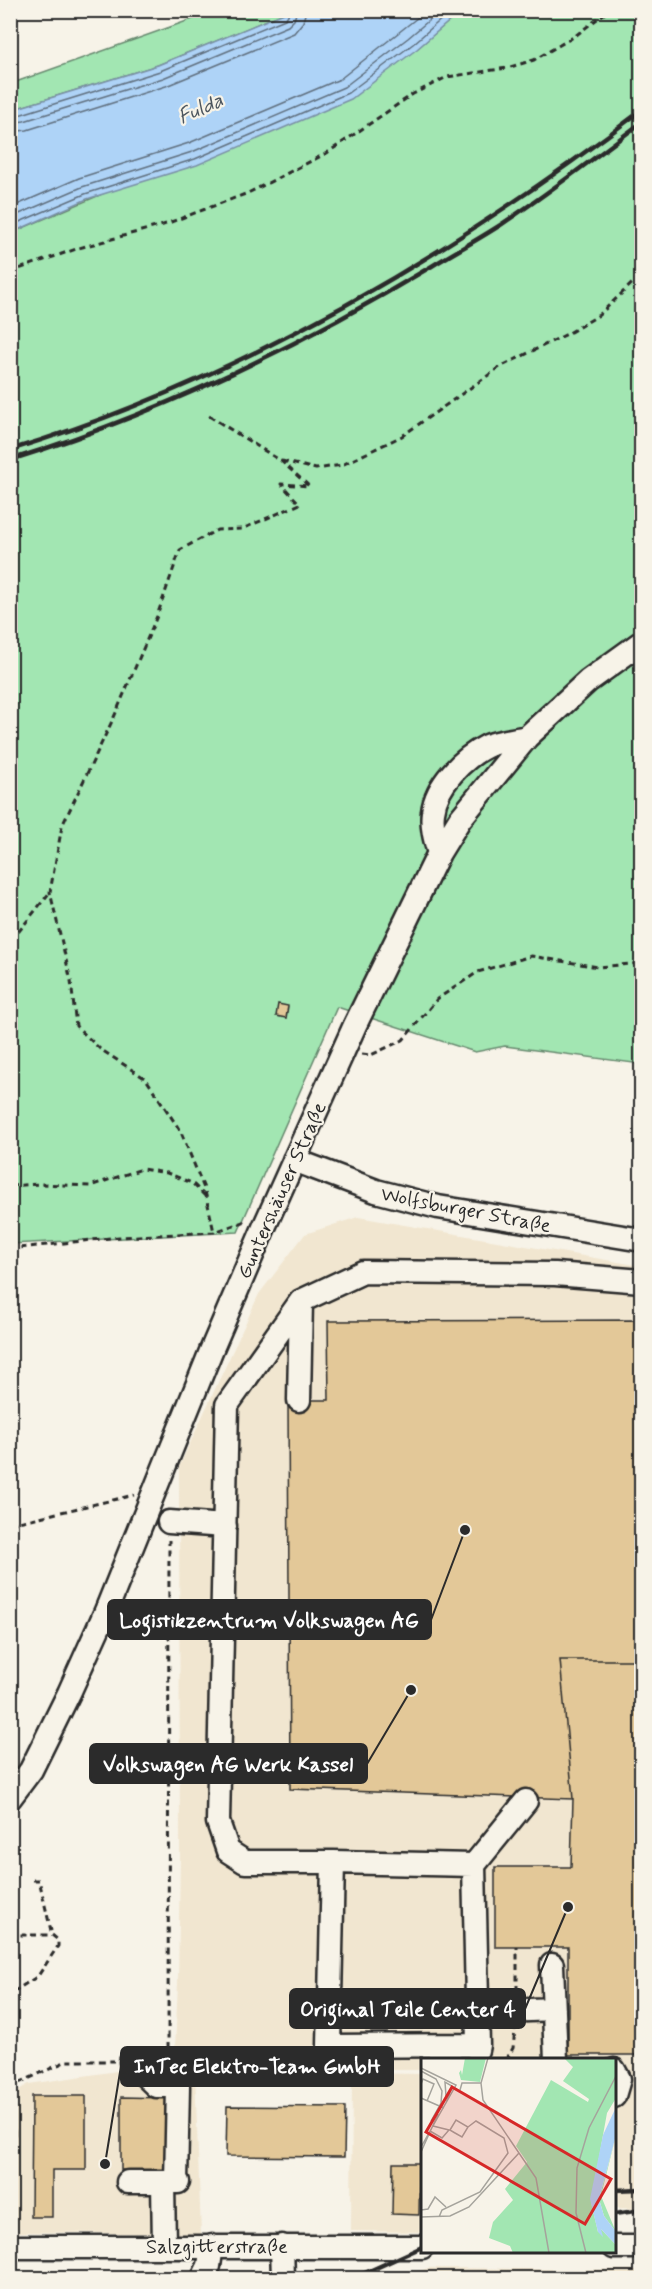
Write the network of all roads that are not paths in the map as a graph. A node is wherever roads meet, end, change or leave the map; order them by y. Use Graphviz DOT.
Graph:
graph roads {
  1 [pos="642,642"];
  2 [pos="527,737"];
  3 [pos="439,853"];
  4 [pos="294,1160"];
  5 [pos="642,1240"];
  6 [pos="642,1281"];
  7 [pos="301,1301"];
  8 [pos="299,1400"];
  9 [pos="169,1522"];
  10 [pos="225,1526"];
  11 [pos="10,1798"];
  12 [pos="526,1801"];
  13 [pos="333,1862"];
  14 [pos="474,1865"];
  15 [pos="552,1965"];
  16 [pos="554,2009"];
  17 [pos="506,2011"];
  18 [pos="480,2054"];
  19 [pos="556,2058"];
  20 [pos="131,2062"];
  21 [pos="616,2072"];
  22 [pos="616,2092"];
  23 [pos="128,2182"];
  24 [pos="176,2182"];
  25 [pos="164,2246"];
  26 [pos="212,2246"];
  27 [pos="282,2246"];
  28 [pos="10,2247"];
  29 [pos="421,2247"];
  30 [pos="616,2247"];
  31 [pos="642,2247"];
  32 [pos="203,2278"];
  33 [pos="283,2278"];
  1 -- 2 [label="street, Guntershäuser Straße"];
  2 -- 3 [label="street, Guntershäuser Straße"];
  2 -- 3 [label="street"];
  3 -- 4 [label="street, Guntershäuser Straße"];
  4 -- 5 [label="street, Wolfsburger Straße"];
  4 -- 11 [label="street, Guntershäuser Straße"];
  6 -- 7 [label="street"];
  7 -- 8 [label="street"];
  7 -- 10 [label="street"];
  9 -- 10 [label="street"];
  10 -- 13 [label="street"];
  12 -- 14 [label="street"];
  13 -- 14 [label="street"];
  13 -- 18 [label="street"];
  14 -- 18 [label="street"];
  15 -- 16 [label="street"];
  16 -- 17 [label="street"];
  16 -- 19 [label="street"];
  20 -- 24 [label="street"];
  21 -- 22 [label="street"];
  23 -- 24 [label="street"];
  24 -- 25 [label="street"];
  25 -- 26 [label="street, Salzgitterstraße"];
  25 -- 28 [label="street, Salzgitterstraße"];
  26 -- 27 [label="street, Salzgitterstraße"];
  26 -- 32 [label="street"];
  27 -- 29 [label="street, Salzgitterstraße"];
  27 -- 33 [label="street"];
  30 -- 31 [label="street"];
}
